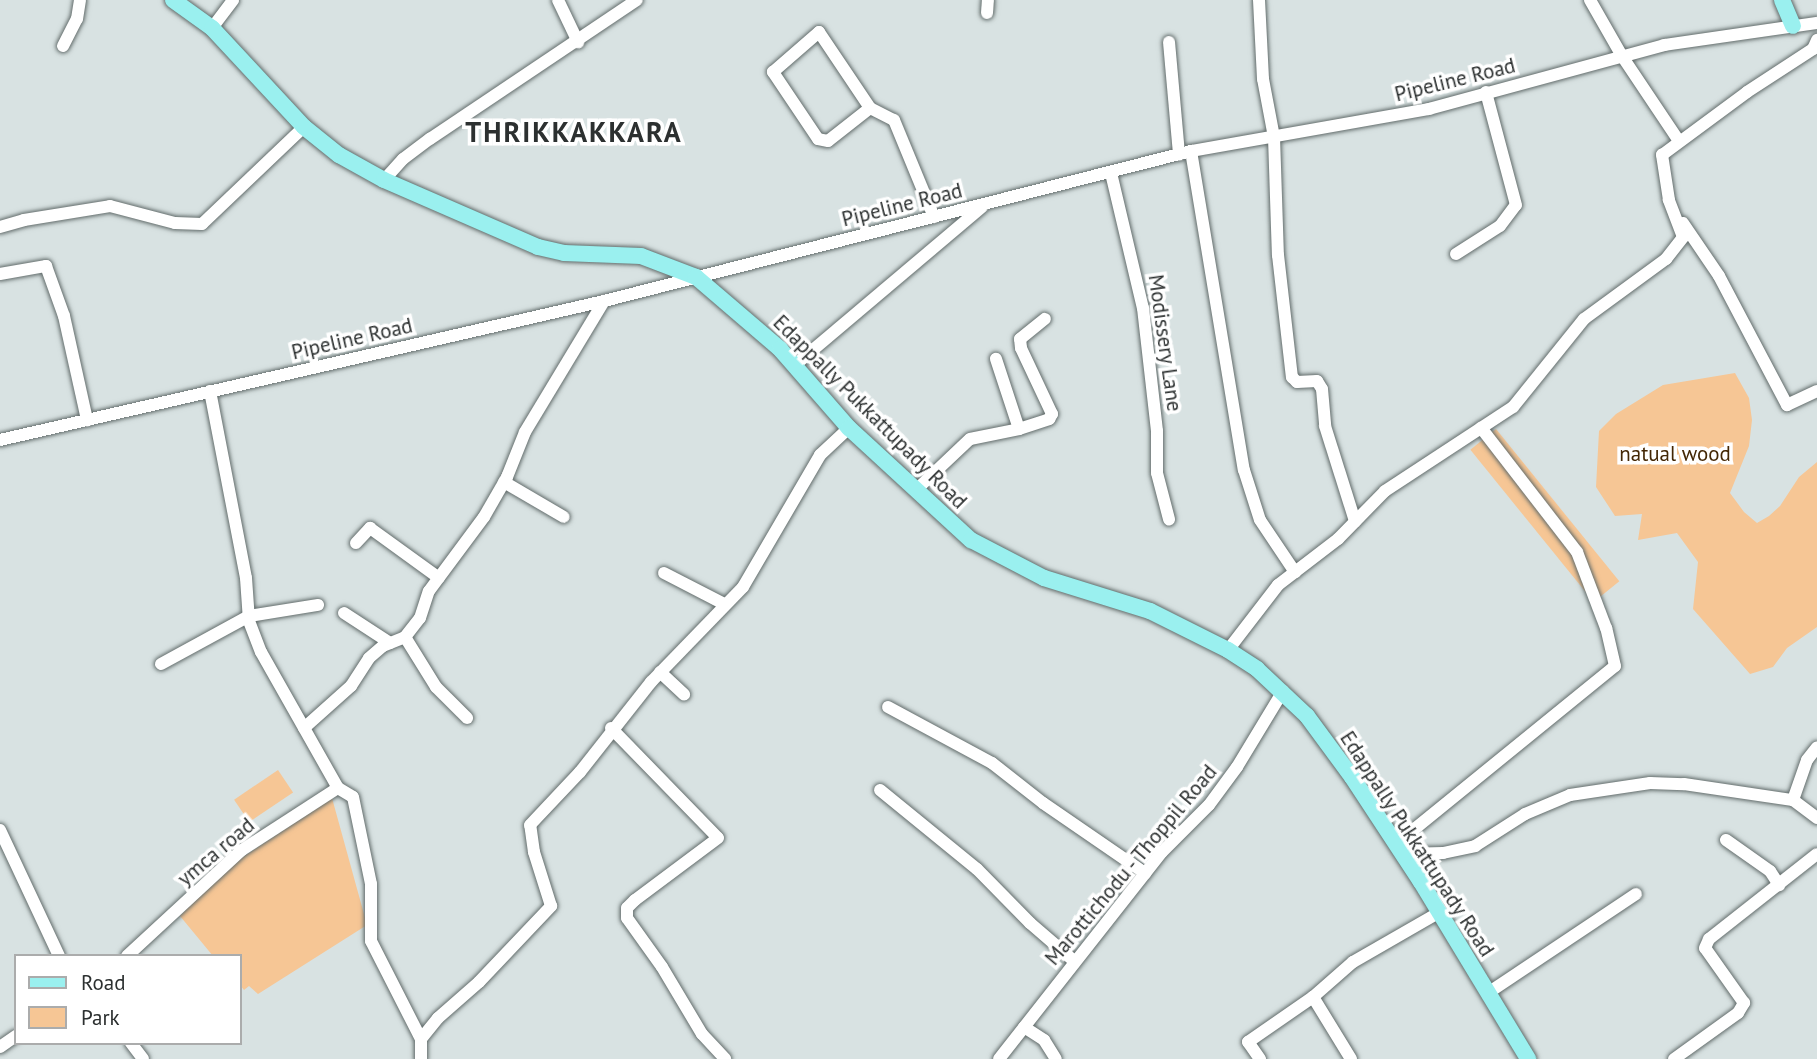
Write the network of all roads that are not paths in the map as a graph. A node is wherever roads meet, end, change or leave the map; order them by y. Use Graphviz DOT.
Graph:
graph roads {
  1 [pos="80,0"];
  2 [pos="173,0"];
  3 [pos="233,0"];
  4 [pos="558,0"];
  5 [pos="637,0"];
  6 [pos="1259,0"];
  7 [pos="1590,0"];
  8 [pos="1782,0"];
  9 [pos="1817,23"];
  10 [pos="1793,26"];
  11 [pos="212,27"];
  12 [pos="578,42"];
  13 [pos="1168,42"];
  14 [pos="63,46"];
  15 [pos="1816,49"];
  16 [pos="1622,56"];
  17 [pos="1486,92"];
  18 [pos="870,108"];
  19 [pos="304,127"];
  20 [pos="1274,137"];
  21 [pos="1679,141"];
  22 [pos="1185,153"];
  23 [pos="1111,173"];
  24 [pos="384,180"];
  25 [pos="986,203"];
  26 [pos="1671,205"];
  27 [pos="934,217"];
  28 [pos="0,227"];
  29 [pos="1456,254"];
  30 [pos="0,274"];
  31 [pos="696,278"];
  32 [pos="604,301"];
  33 [pos="1045,319"];
  34 [pos="996,359"];
  35 [pos="795,365"];
  36 [pos="211,391"];
  37 [pos="1817,391"];
  38 [pos="87,420"];
  39 [pos="849,428"];
  40 [pos="1481,428"];
  41 [pos="1019,429"];
  42 [pos="0,440"];
  43 [pos="504,482"];
  44 [pos="916,490"];
  45 [pos="564,517"];
  46 [pos="1169,519"];
  47 [pos="1355,522"];
  48 [pos="356,543"];
  49 [pos="1295,572"];
  50 [pos="664,573"];
  51 [pos="439,578"];
  52 [pos="724,604"];
  53 [pos="318,605"];
  54 [pos="344,613"];
  55 [pos="249,616"];
  56 [pos="405,637"];
  57 [pos="390,643"];
  58 [pos="1228,650"];
  59 [pos="161,664"];
  60 [pos="660,672"];
  61 [pos="1283,691"];
  62 [pos="684,694"];
  63 [pos="888,707"];
  64 [pos="467,718"];
  65 [pos="304,728"];
  66 [pos="611,728"];
  67 [pos="1817,747"];
  68 [pos="338,788"];
  69 [pos="880,790"];
  70 [pos="1793,800"];
  71 [pos="1817,818"];
  72 [pos="0,830"];
  73 [pos="1726,841"];
  74 [pos="1399,849"];
  75 [pos="1817,854"];
  76 [pos="1145,873"];
  77 [pos="1779,885"];
  78 [pos="1636,894"];
  79 [pos="1440,912"];
  80 [pos="58,954"];
  81 [pos="129,954"];
  82 [pos="1074,961"];
  83 [pos="1488,993"];
  84 [pos="1313,997"];
  85 [pos="1024,1027"];
  86 [pos="421,1039"];
  87 [pos="421,1059"];
  88 [pos="726,1059"];
  89 [pos="999,1059"];
  90 [pos="1056,1059"];
  91 [pos="1260,1059"];
  92 [pos="1351,1059"];
  93 [pos="1528,1059"];
  94 [pos="1674,1059"];
  1 -- 14 [label="street"];
  2 -- 11 [label="main road, Edappally Pukkattupady Road"];
  3 -- 11 [label="street"];
  4 -- 12 [label="street"];
  5 -- 12 [label="street"];
  6 -- 20 [label="street"];
  7 -- 16 [label="street"];
  8 -- 10 [label="main road"];
  9 -- 10 [label="street, Pipeline Road"];
  10 -- 16 [label="street, Pipeline Road"];
  11 -- 19 [label="main road, Edappally Pukkattupady Road"];
  12 -- 24 [label="street"];
  13 -- 22 [label="street"];
  15 -- 21 [label="street"];
  16 -- 17 [label="street, Pipeline Road"];
  16 -- 21 [label="street"];
  17 -- 20 [label="street, Pipeline Road"];
  17 -- 29 [label="street"];
  18 -- 18 [label="street"];
  18 -- 27 [label="street"];
  19 -- 24 [label="main road, Edappally Pukkattupady Road"];
  19 -- 28 [label="street"];
  20 -- 22 [label="street, Pipeline Road"];
  20 -- 47 [label="street"];
  21 -- 26 [label="street"];
  22 -- 23 [label="street, Pipeline Road"];
  22 -- 49 [label="street"];
  23 -- 25 [label="street, Pipeline Road"];
  23 -- 46 [label="street, Modissery Lane"];
  24 -- 31 [label="main road, Edappally Pukkattupady Road"];
  25 -- 27 [label="street, Pipeline Road"];
  25 -- 35 [label="street"];
  26 -- 37 [label="street"];
  26 -- 40 [label="street"];
  27 -- 31 [label="street, Pipeline Road"];
  30 -- 38 [label="street"];
  31 -- 32 [label="street, Pipeline Road"];
  31 -- 35 [label="main road, Edappally Pukkattupady Road"];
  32 -- 36 [label="street, Pipeline Road"];
  32 -- 43 [label="street"];
  33 -- 41 [label="street"];
  34 -- 41 [label="street"];
  35 -- 39 [label="main road, Edappally Pukkattupady Road"];
  36 -- 38 [label="street, Pipeline Road"];
  36 -- 55 [label="street"];
  38 -- 42 [label="street, Pipeline Road"];
  39 -- 44 [label="main road, Edappally Pukkattupady Road"];
  39 -- 52 [label="street"];
  40 -- 47 [label="street"];
  40 -- 74 [label="street"];
  41 -- 44 [label="street"];
  43 -- 45 [label="street"];
  43 -- 51 [label="street"];
  44 -- 58 [label="main road, Edappally Pukkattupady Road"];
  47 -- 49 [label="street"];
  48 -- 51 [label="street"];
  49 -- 58 [label="street"];
  50 -- 52 [label="street"];
  51 -- 56 [label="street"];
  52 -- 60 [label="street"];
  53 -- 55 [label="street"];
  54 -- 57 [label="street"];
  55 -- 59 [label="street"];
  55 -- 65 [label="street"];
  56 -- 57 [label="street"];
  56 -- 64 [label="street"];
  57 -- 65 [label="street"];
  58 -- 61 [label="main road, Edappally Pukkattupady Road"];
  60 -- 62 [label="street"];
  60 -- 66 [label="street"];
  61 -- 74 [label="main road, Edappally Pukkattupady Road"];
  61 -- 76 [label="street, Marottichodu - Thoppil Road"];
  63 -- 76 [label="street"];
  65 -- 68 [label="street"];
  66 -- 86 [label="street"];
  66 -- 88 [label="street"];
  67 -- 70 [label="street"];
  68 -- 81 [label="street, ymca road"];
  68 -- 86 [label="street"];
  69 -- 82 [label="street"];
  70 -- 71 [label="street"];
  70 -- 74 [label="street"];
  72 -- 80 [label="street"];
  73 -- 77 [label="street"];
  74 -- 79 [label="main road, Edappally Pukkattupady Road"];
  75 -- 77 [label="street"];
  76 -- 82 [label="street, Marottichodu - Thoppil Road"];
  77 -- 94 [label="street"];
  78 -- 83 [label="street"];
  79 -- 83 [label="main road, Edappally Pukkattupady Road"];
  79 -- 84 [label="street"];
  82 -- 85 [label="street, Marottichodu - Thoppil Road"];
  83 -- 93 [label="main road, Edappally Pukkattupady Road"];
  84 -- 91 [label="street"];
  84 -- 92 [label="street"];
  85 -- 89 [label="street, Marottichodu - Thoppil Road"];
  85 -- 90 [label="street"];
  86 -- 87 [label="street"];
}
